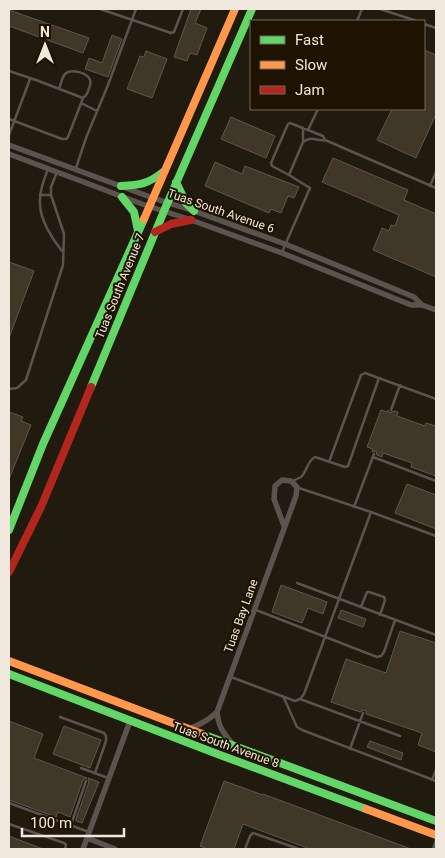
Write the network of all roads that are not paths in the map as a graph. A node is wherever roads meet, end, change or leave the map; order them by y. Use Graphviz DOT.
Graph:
graph roads {
  1 [pos="100,9"];
  2 [pos="136,9"];
  3 [pos="183,9"];
  4 [pos="235,9"];
  5 [pos="252,9"];
  6 [pos="380,9"];
  7 [pos="132,20"];
  8 [pos="414,20"];
  9 [pos="9,71"];
  10 [pos="30,79"];
  11 [pos="59,89"];
  12 [pos="83,98"];
  13 [pos="81,104"];
  14 [pos="318,110"];
  15 [pos="97,111"];
  16 [pos="9,119"];
  17 [pos="14,121"];
  18 [pos="303,128"];
  19 [pos="308,130"];
  20 [pos="9,135"];
  21 [pos="325,140"];
  22 [pos="303,142"];
  23 [pos="9,145"];
  24 [pos="9,154"];
  25 [pos="48,169"];
  26 [pos="75,170"];
  27 [pos="165,170"];
  28 [pos="57,172"];
  29 [pos="436,172"];
  30 [pos="289,175"];
  31 [pos="176,182"];
  32 [pos="121,186"];
  33 [pos="430,186"];
  34 [pos="436,188"];
  35 [pos="40,195"];
  36 [pos="50,195"];
  37 [pos="122,196"];
  38 [pos="153,198"];
  39 [pos="168,202"];
  40 [pos="149,206"];
  41 [pos="164,211"];
  42 [pos="194,211"];
  43 [pos="191,220"];
  44 [pos="138,230"];
  45 [pos="155,232"];
  46 [pos="285,244"];
  47 [pos="63,252"];
  48 [pos="282,254"];
  49 [pos="422,305"];
  50 [pos="436,310"];
  51 [pos="380,378"];
  52 [pos="400,385"];
  53 [pos="9,390"];
  54 [pos="436,399"];
  55 [pos="391,410"];
  56 [pos="329,462"];
  57 [pos="292,481"];
  58 [pos="436,481"];
  59 [pos="297,487"];
  60 [pos="354,507"];
  61 [pos="371,512"];
  62 [pos="284,526"];
  63 [pos="9,530"];
  64 [pos="436,536"];
  65 [pos="9,572"];
  66 [pos="297,583"];
  67 [pos="339,599"];
  68 [pos="361,607"];
  69 [pos="254,609"];
  70 [pos="380,615"];
  71 [pos="395,620"];
  72 [pos="436,635"];
  73 [pos="325,637"];
  74 [pos="10,661"];
  75 [pos="9,674"];
  76 [pos="230,677"];
  77 [pos="283,696"];
  78 [pos="300,699"];
  79 [pos="217,712"];
  80 [pos="363,713"];
  81 [pos="60,717"];
  82 [pos="130,721"];
  83 [pos="360,722"];
  84 [pos="188,729"];
  85 [pos="400,736"];
  86 [pos="235,746"];
  87 [pos="350,749"];
  88 [pos="81,768"];
  89 [pos="436,770"];
  90 [pos="95,773"];
  91 [pos="109,778"];
  92 [pos="432,780"];
  93 [pos="86,781"];
  94 [pos="436,781"];
  95 [pos="9,802"];
  96 [pos="436,821"];
  97 [pos="9,824"];
  98 [pos="71,825"];
  99 [pos="89,832"];
  100 [pos="436,835"];
  101 [pos="87,838"];
  102 [pos="436,840"];
  103 [pos="65,849"];
  104 [pos="83,849"];
  105 [pos="115,849"];
  106 [pos="245,849"];
  107 [pos="299,849"];
  108 [pos="433,849"];
  1 -- 7 [label="lane"];
  2 -- 7 [label="lane"];
  3 -- 7 [label="lane"];
  4 -- 27 [label="street, Tuas South Avenue 7"];
  5 -- 31 [label="street, Tuas South Avenue 7"];
  6 -- 8 [label="lane"];
  7 -- 15 [label="lane"];
  9 -- 10 [label="lane"];
  10 -- 11 [label="lane"];
  10 -- 17 [label="lane"];
  11 -- 12 [label="lane"];
  11 -- 12 [label="lane"];
  12 -- 13 [label="lane"];
  13 -- 15 [label="lane"];
  13 -- 17 [label="lane"];
  14 -- 19 [label="lane"];
  15 -- 26 [label="lane"];
  16 -- 17 [label="lane"];
  17 -- 20 [label="lane"];
  18 -- 19 [label="lane"];
  18 -- 22 [label="lane"];
  18 -- 30 [label="lane"];
  19 -- 21 [label="lane"];
  21 -- 22 [label="lane"];
  21 -- 33 [label="lane"];
  22 -- 30 [label="lane"];
  23 -- 26 [label="street, Tuas South Avenue 6"];
  24 -- 25 [label="street, Tuas South Avenue 6"];
  25 -- 28 [label="street, Tuas South Avenue 6"];
  25 -- 35 [label="lane"];
  26 -- 32 [label="street, Tuas South Avenue 6"];
  27 -- 32 [label="street"];
  27 -- 38 [label="street, Tuas South Avenue 7"];
  28 -- 36 [label="lane"];
  28 -- 37 [label="street, Tuas South Avenue 6"];
  29 -- 33 [label="lane"];
  30 -- 46 [label="lane"];
  31 -- 39 [label="street, Tuas South Avenue 7"];
  31 -- 42 [label="street"];
  32 -- 38 [label="street, Tuas South Avenue 6"];
  33 -- 34 [label="lane"];
  35 -- 36 [label="lane"];
  35 -- 47 [label="lane"];
  36 -- 47 [label="lane"];
  37 -- 40 [label="street, Tuas South Avenue 6"];
  37 -- 44 [label="street"];
  38 -- 39 [label="street, Tuas South Avenue 6"];
  38 -- 40 [label="street, Tuas South Avenue 7"];
  39 -- 41 [label="street, Tuas South Avenue 7"];
  39 -- 42 [label="street, Tuas South Avenue 6"];
  40 -- 41 [label="street, Tuas South Avenue 6"];
  40 -- 44 [label="street, Tuas South Avenue 7"];
  41 -- 43 [label="street, Tuas South Avenue 6"];
  41 -- 45 [label="street, Tuas South Avenue 7"];
  42 -- 46 [label="street, Tuas South Avenue 6"];
  43 -- 45 [label="street"];
  43 -- 48 [label="street, Tuas South Avenue 6"];
  44 -- 63 [label="street, Tuas South Avenue 7"];
  45 -- 65 [label="street, Tuas South Avenue 7"];
  46 -- 48 [label="lane"];
  46 -- 49 [label="street, Tuas South Avenue 6"];
  47 -- 53 [label="lane"];
  48 -- 49 [label="street, Tuas South Avenue 6"];
  49 -- 50 [label="street, Tuas South Avenue 6"];
  51 -- 52 [label="lane"];
  51 -- 56 [label="lane"];
  51 -- 56 [label="lane"];
  52 -- 54 [label="lane"];
  52 -- 55 [label="lane"];
  56 -- 57 [label="lane"];
  57 -- 59 [label="street"];
  57 -- 62 [label="street"];
  58 -- 60 [label="lane"];
  59 -- 60 [label="lane"];
  59 -- 62 [label="street, Tuas Bay Lane"];
  60 -- 61 [label="lane"];
  61 -- 64 [label="lane"];
  61 -- 67 [label="lane"];
  62 -- 69 [label="street, Tuas Bay Lane"];
  66 -- 67 [label="lane"];
  67 -- 68 [label="lane"];
  67 -- 73 [label="lane"];
  68 -- 70 [label="lane"];
  68 -- 70 [label="lane"];
  69 -- 73 [label="lane"];
  69 -- 76 [label="street, Tuas Bay Lane"];
  70 -- 71 [label="lane"];
  71 -- 72 [label="lane"];
  71 -- 73 [label="lane"];
  73 -- 78 [label="lane"];
  74 -- 84 [label="street, Tuas South Avenue 8"];
  75 -- 82 [label="street, Tuas South Avenue 8"];
  76 -- 77 [label="lane"];
  76 -- 79 [label="street, Tuas Bay Lane"];
  77 -- 78 [label="lane"];
  77 -- 87 [label="lane"];
  78 -- 83 [label="lane"];
  79 -- 84 [label="street"];
  79 -- 86 [label="street"];
  80 -- 83 [label="lane"];
  81 -- 90 [label="lane"];
  82 -- 91 [label="street"];
  82 -- 100 [label="street, Tuas South Avenue 8"];
  83 -- 85 [label="lane"];
  83 -- 87 [label="lane"];
  84 -- 86 [label="street, Tuas South Avenue 8"];
  86 -- 96 [label="street, Tuas South Avenue 8"];
  87 -- 92 [label="lane"];
  88 -- 90 [label="lane"];
  89 -- 92 [label="lane"];
  90 -- 91 [label="lane"];
  91 -- 99 [label="street"];
  92 -- 94 [label="lane"];
  93 -- 98 [label="lane"];
  95 -- 98 [label="lane"];
  97 -- 103 [label="lane"];
  98 -- 99 [label="lane"];
  99 -- 101 [label="street"];
  101 -- 104 [label="street"];
  101 -- 105 [label="street"];
  102 -- 108 [label="lane"];
  106 -- 107 [label="lane"];
}
